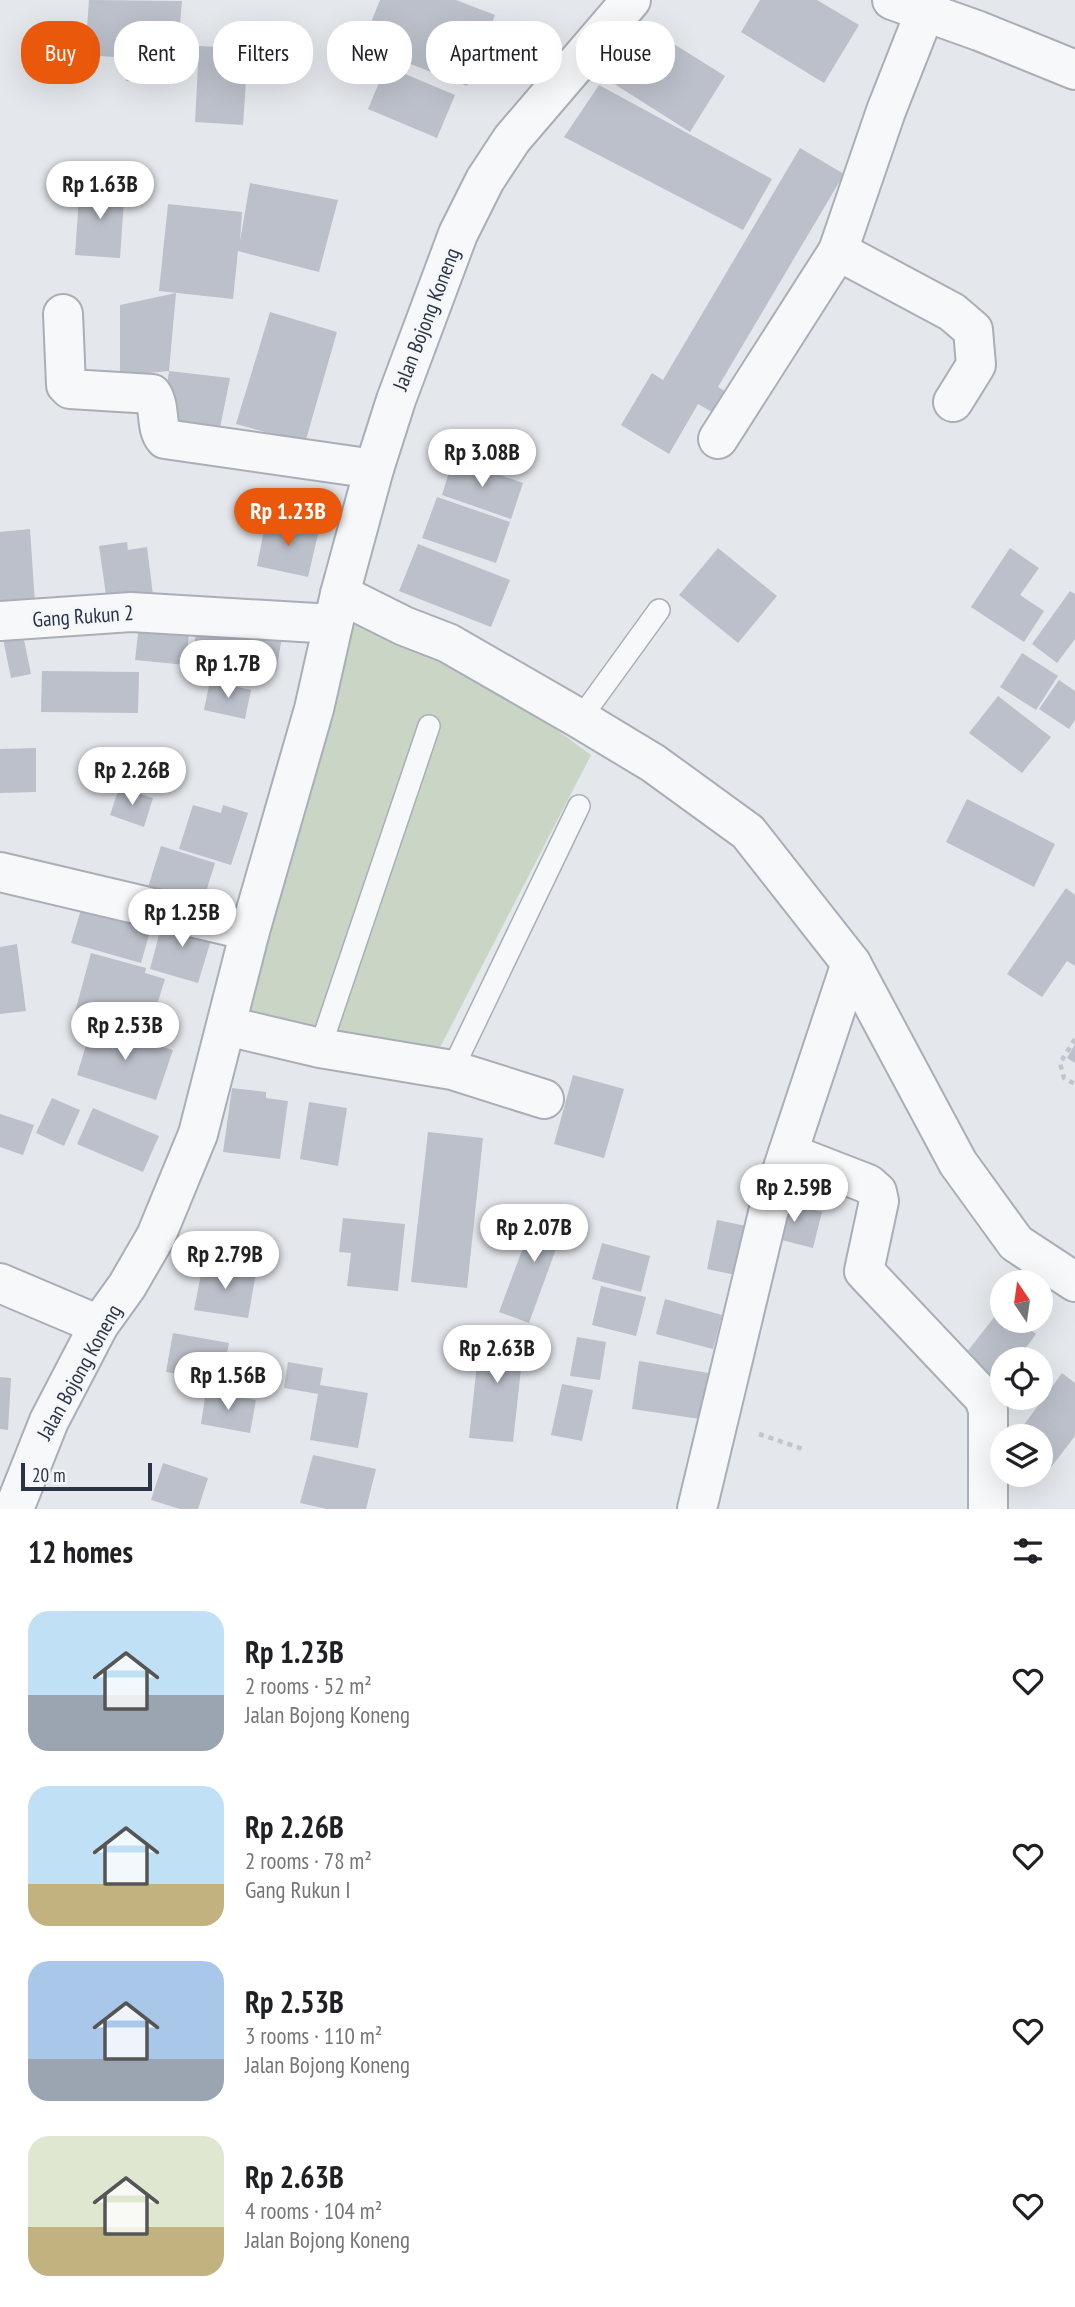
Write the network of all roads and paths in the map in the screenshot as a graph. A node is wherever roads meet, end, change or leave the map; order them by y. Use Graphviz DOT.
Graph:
graph roads {
  1 [pos="631,0"];
  2 [pos="909,6"];
  3 [pos="1075,70"];
  4 [pos="838,251"];
  5 [pos="64,314"];
  6 [pos="953,402"];
  7 [pos="718,439"];
  8 [pos="374,469"];
  9 [pos="336,609"];
  10 [pos="659,610"];
  11 [pos="0,621"];
  12 [pos="580,719"];
  13 [pos="429,726"];
  14 [pos="579,806"];
  15 [pos="0,872"];
  16 [pos="250,931"];
  17 [pos="852,963"];
  18 [pos="227,1026"];
  19 [pos="1075,1039"];
  20 [pos="320,1048"];
  21 [pos="452,1070"];
  22 [pos="1075,1084"];
  23 [pos="544,1099"];
  24 [pos="788,1153"];
  25 [pos="1075,1282"];
  26 [pos="0,1283"];
  27 [pos="99,1325"];
  28 [pos="14,1509"];
  29 [pos="697,1509"];
  30 [pos="988,1509"];
  1 -- 8 [label="street, Jalan Bojong Koneng"];
  2 -- 3 [label="street"];
  2 -- 4 [label="street"];
  4 -- 6 [label="street"];
  4 -- 7 [label="street"];
  5 -- 8 [label="street"];
  8 -- 9 [label="street, Jalan Bojong Koneng"];
  9 -- 11 [label="street, Gang Rukun 2"];
  9 -- 12 [label="street"];
  9 -- 16 [label="street, Jalan Bojong Koneng"];
  10 -- 12 [label="lane"];
  12 -- 17 [label="street"];
  13 -- 20 [label="lane"];
  14 -- 21 [label="lane"];
  15 -- 16 [label="street"];
  16 -- 18 [label="street, Jalan Bojong Koneng"];
  17 -- 24 [label="street"];
  17 -- 25 [label="street"];
  18 -- 20 [label="street"];
  18 -- 27 [label="street, Jalan Bojong Koneng"];
  19 -- 22 [label="path"];
  20 -- 21 [label="street"];
  21 -- 23 [label="street"];
  24 -- 29 [label="street"];
  24 -- 30 [label="street"];
  26 -- 27 [label="street"];
  27 -- 28 [label="street, Jalan Bojong Koneng"];
}
